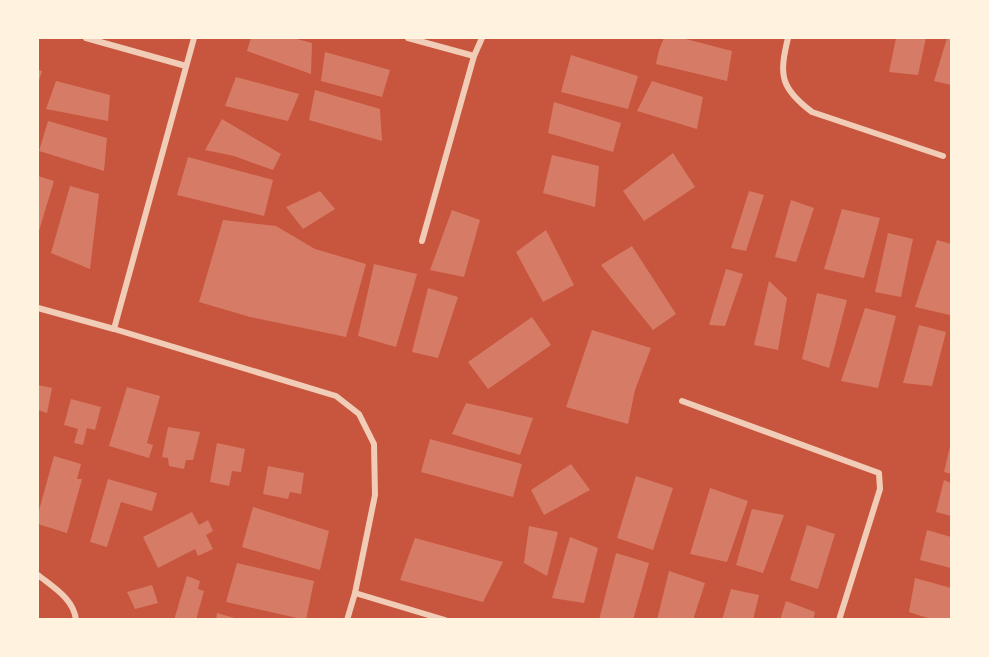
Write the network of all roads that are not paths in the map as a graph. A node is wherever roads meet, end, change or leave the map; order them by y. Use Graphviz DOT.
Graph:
graph roads {
  1 [pos="86,38"];
  2 [pos="194,38"];
  3 [pos="408,38"];
  4 [pos="482,38"];
  5 [pos="788,38"];
  6 [pos="474,56"];
  7 [pos="186,66"];
  8 [pos="943,156"];
  9 [pos="422,242"];
  10 [pos="38,308"];
  11 [pos="114,329"];
  12 [pos="682,401"];
  13 [pos="38,575"];
  14 [pos="355,593"];
  15 [pos="76,620"];
  16 [pos="347,620"];
  17 [pos="445,620"];
  18 [pos="839,620"];
  1 -- 7 [label="street"];
  2 -- 7 [label="street"];
  3 -- 6 [label="street"];
  4 -- 6 [label="street"];
  5 -- 8 [label="street"];
  6 -- 9 [label="street"];
  7 -- 11 [label="street"];
  10 -- 11 [label="street"];
  11 -- 14 [label="street"];
  12 -- 18 [label="street"];
  13 -- 15 [label="street"];
  14 -- 16 [label="street"];
  14 -- 17 [label="street"];
}
